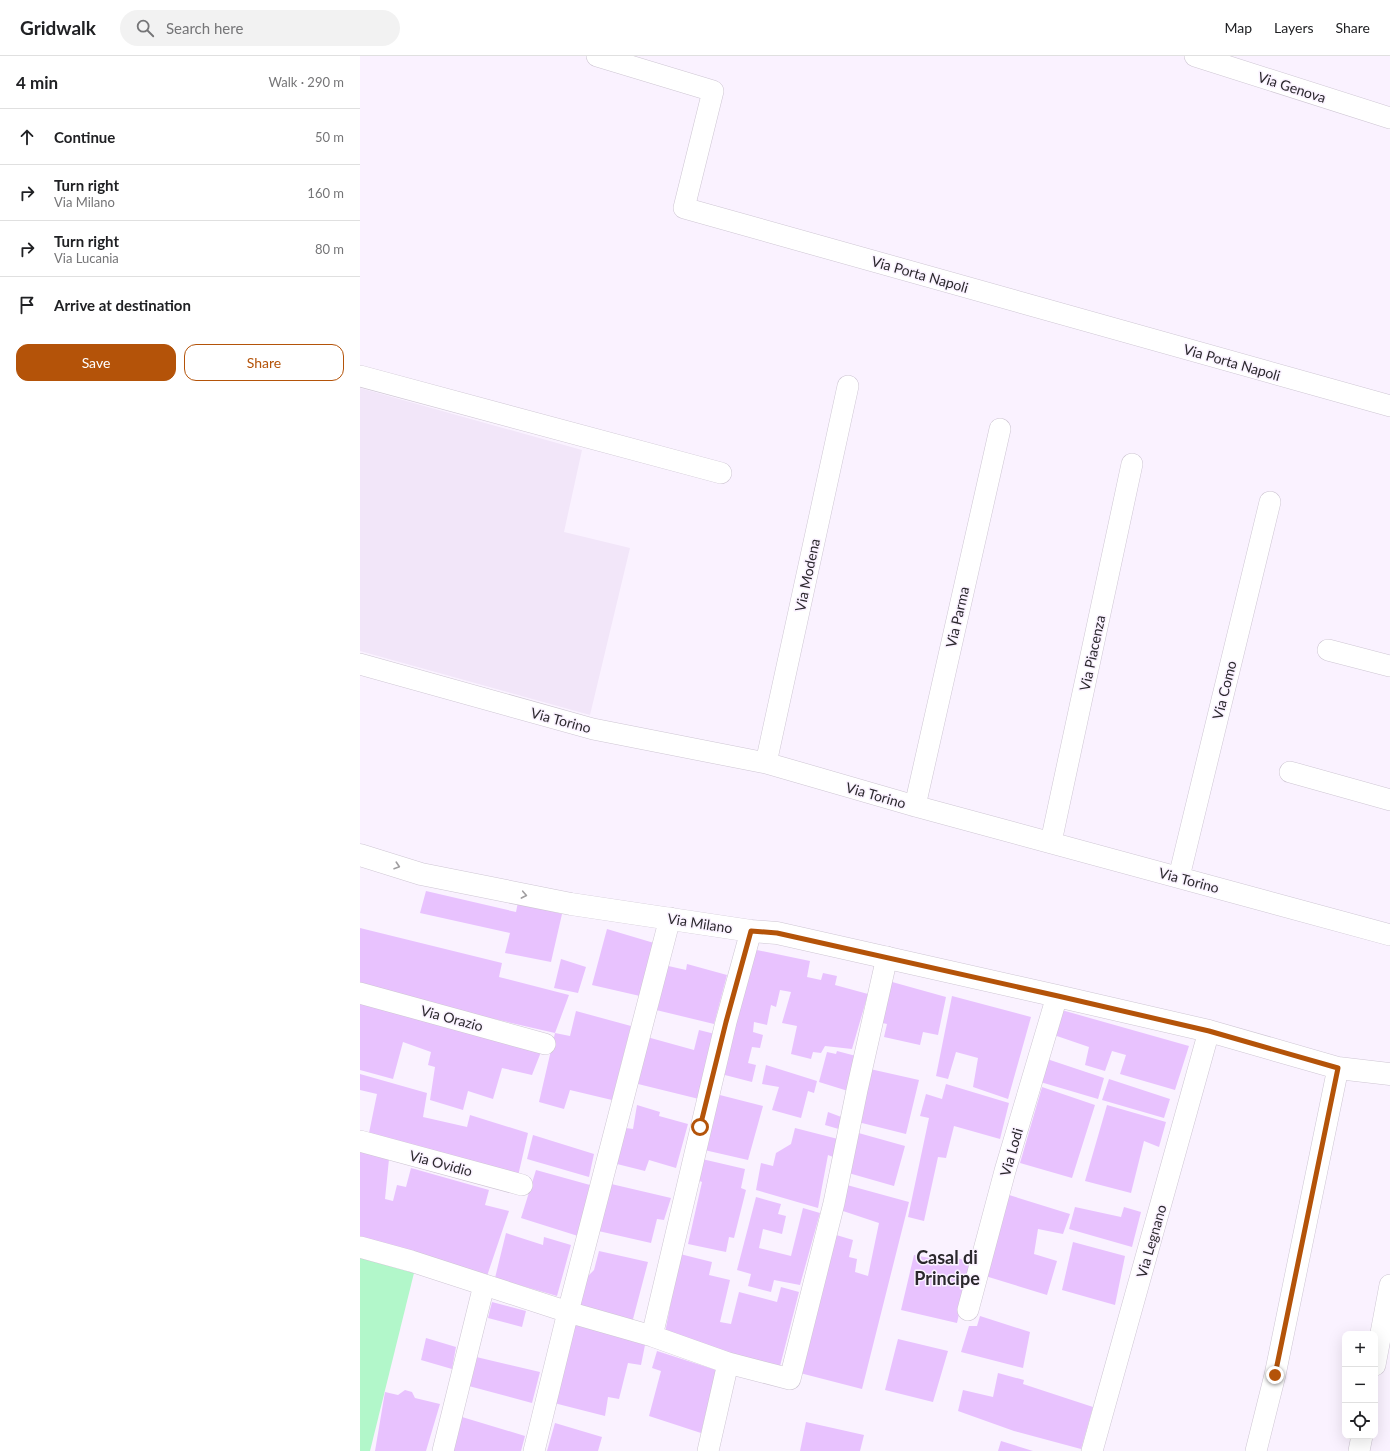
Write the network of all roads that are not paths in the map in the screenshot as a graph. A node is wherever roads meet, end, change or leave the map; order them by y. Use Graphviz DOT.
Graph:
graph roads {
  1 [pos="597,56"];
  2 [pos="1195,56"];
  3 [pos="1390,118"];
  4 [pos="360,376"];
  5 [pos="848,386"];
  6 [pos="1390,406"];
  7 [pos="1000,429"];
  8 [pos="1132,464"];
  9 [pos="721,473"];
  10 [pos="1270,502"];
  11 [pos="1328,650"];
  12 [pos="360,664"];
  13 [pos="1390,666"];
  14 [pos="766,763"];
  15 [pos="1290,772"];
  16 [pos="1390,800"];
  17 [pos="915,806"];
  18 [pos="1051,842"];
  19 [pos="360,855"];
  20 [pos="1179,877"];
  21 [pos="670,918"];
  22 [pos="751,931"];
  23 [pos="1390,935"];
  24 [pos="887,957"];
  25 [pos="360,993"];
  26 [pos="1058,996"];
  27 [pos="1209,1031"];
  28 [pos="545,1044"];
  29 [pos="1338,1068"];
  30 [pos="1390,1074"];
  31 [pos="360,1141"];
  32 [pos="522,1185"];
  33 [pos="360,1247"];
  34 [pos="484,1285"];
  35 [pos="1390,1285"];
  36 [pos="968,1310"];
  37 [pos="568,1312"];
  38 [pos="652,1336"];
  39 [pos="1378,1349"];
  40 [pos="728,1363"];
  41 [pos="1361,1439"];
  42 [pos="443,1451"];
  43 [pos="534,1451"];
  44 [pos="708,1451"];
  45 [pos="1092,1451"];
  46 [pos="1256,1451"];
  47 [pos="1359,1451"];
  1 -- 6 [label="street, Via Porta Napoli"];
  2 -- 3 [label="street, Via Genova"];
  4 -- 9 [label="street"];
  5 -- 14 [label="street, Via Modena"];
  7 -- 17 [label="street, Via Parma"];
  8 -- 18 [label="street, Via Piacenza"];
  10 -- 20 [label="street, Via Como"];
  11 -- 13 [label="street"];
  12 -- 14 [label="street, Via Torino"];
  14 -- 17 [label="street, Via Torino"];
  15 -- 16 [label="street"];
  17 -- 18 [label="street, Via Torino"];
  18 -- 20 [label="street, Via Torino"];
  19 -- 21 [label="street, Via Milano, one-way"];
  20 -- 23 [label="street, Via Torino"];
  21 -- 22 [label="street, Via Milano"];
  21 -- 37 [label="street"];
  22 -- 24 [label="street, Via Milano"];
  22 -- 38 [label="street"];
  24 -- 26 [label="street, Via Milano"];
  24 -- 40 [label="street"];
  25 -- 28 [label="street, Via Orazio"];
  26 -- 27 [label="street, Via Milano"];
  26 -- 36 [label="street, Via Lodi"];
  27 -- 29 [label="street, Via Milano"];
  27 -- 45 [label="street, Via Legnano"];
  29 -- 30 [label="street, Via Milano"];
  29 -- 46 [label="street"];
  31 -- 32 [label="street, Via Ovidio"];
  33 -- 34 [label="street"];
  34 -- 37 [label="street"];
  34 -- 42 [label="street"];
  35 -- 39 [label="street"];
  37 -- 38 [label="street"];
  37 -- 43 [label="street"];
  38 -- 40 [label="street"];
  40 -- 44 [label="street"];
  41 -- 47 [label="street"];
}
